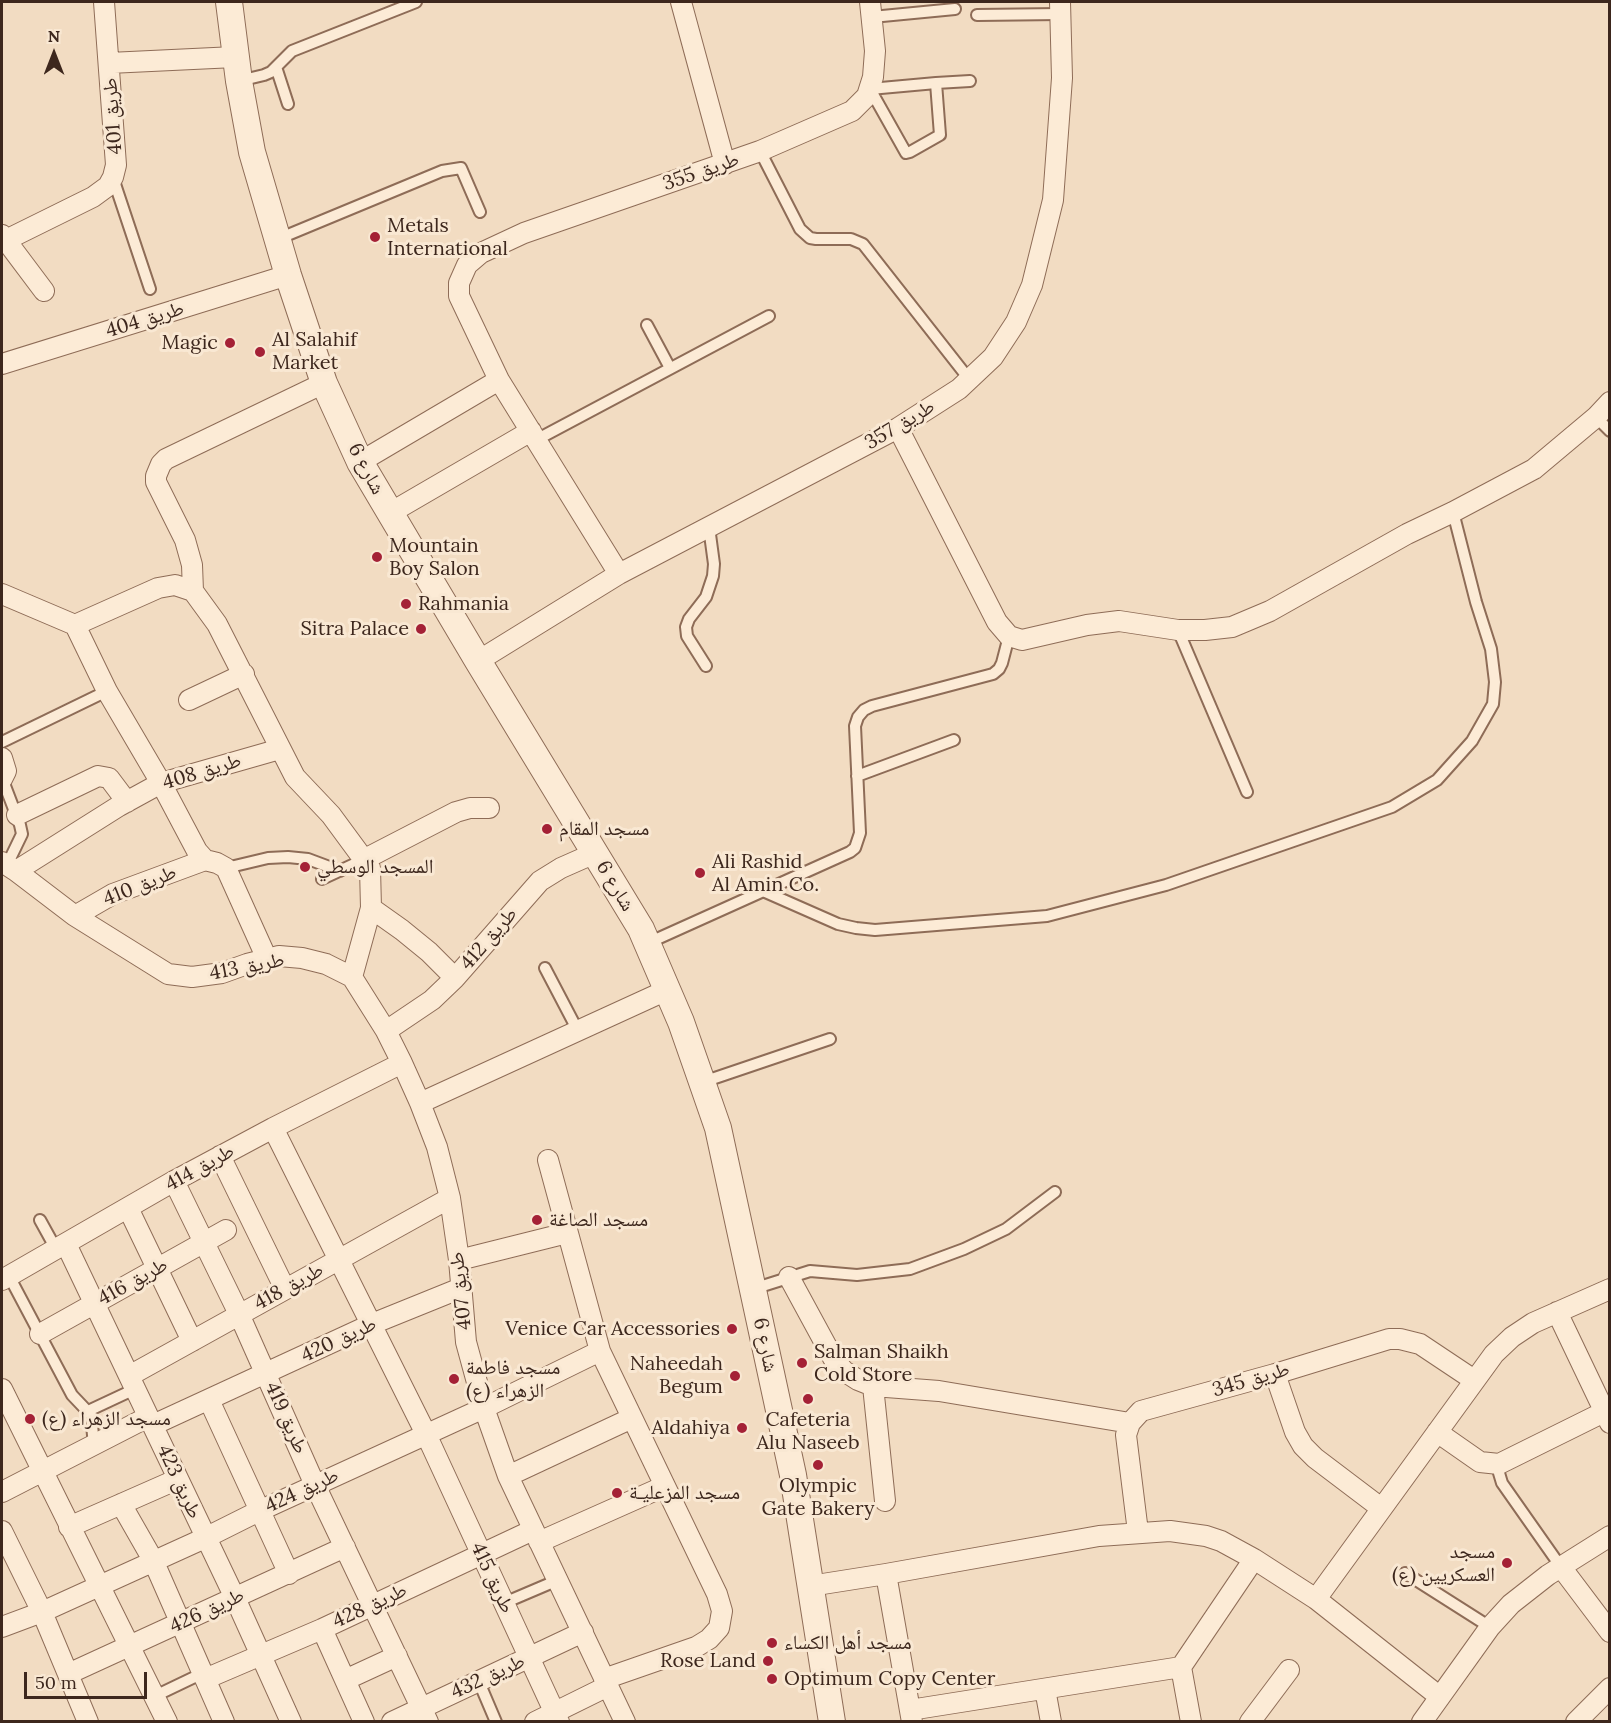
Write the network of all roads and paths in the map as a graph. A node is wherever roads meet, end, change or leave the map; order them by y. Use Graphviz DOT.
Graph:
graph roads {
  1 [pos="104,2"];
  2 [pos="229,2"];
  3 [pos="416,2"];
  4 [pos="681,2"];
  5 [pos="1060,8"];
  6 [pos="871,9"];
  7 [pos="955,9"];
  8 [pos="977,15"];
  9 [pos="109,63"];
  10 [pos="276,67"];
  11 [pos="237,69"];
  12 [pos="970,81"];
  13 [pos="936,83"];
  14 [pos="870,89"];
  15 [pos="288,105"];
  16 [pos="760,151"];
  17 [pos="725,164"];
  18 [pos="113,177"];
  19 [pos="480,212"];
  20 [pos="4,237"];
  21 [pos="278,240"];
  22 [pos="288,275"];
  23 [pos="150,289"];
  24 [pos="44,291"];
  25 [pos="769,316"];
  26 [pos="647,325"];
  27 [pos="2,364"];
  28 [pos="670,368"];
  29 [pos="969,379"];
  30 [pos="499,380"];
  31 [pos="324,383"];
  32 [pos="1610,402"];
  33 [pos="1603,424"];
  34 [pos="898,428"];
  35 [pos="534,435"];
  36 [pos="360,462"];
  37 [pos="1453,512"];
  38 [pos="390,513"];
  39 [pos="709,527"];
  40 [pos="619,574"];
  41 [pos="193,591"];
  42 [pos="2,594"];
  43 [pos="75,625"];
  44 [pos="1178,630"];
  45 [pos="1009,636"];
  46 [pos="478,661"];
  47 [pos="706,666"];
  48 [pos="244,674"];
  49 [pos="107,691"];
  50 [pos="189,700"];
  51 [pos="954,740"];
  52 [pos="2,741"];
  53 [pos="280,749"];
  54 [pos="2,758"];
  55 [pos="857,776"];
  56 [pos="2,779"];
  57 [pos="161,783"];
  58 [pos="1247,792"];
  59 [pos="127,802"];
  60 [pos="489,808"];
  61 [pos="17,816"];
  62 [pos="595,853"];
  63 [pos="365,859"];
  64 [pos="206,861"];
  65 [pos="8,866"];
  66 [pos="226,868"];
  67 [pos="340,871"];
  68 [pos="322,879"];
  69 [pos="763,891"];
  70 [pos="371,908"];
  71 [pos="75,916"];
  72 [pos="647,943"];
  73 [pos="267,959"];
  74 [pos="545,968"];
  75 [pos="351,976"];
  76 [pos="455,978"];
  77 [pos="667,990"];
  78 [pos="386,1031"];
  79 [pos="578,1031"];
  80 [pos="830,1039"];
  81 [pos="402,1063"];
  82 [pos="702,1082"];
  83 [pos="420,1103"];
  84 [pos="273,1128"];
  85 [pos="220,1156"];
  86 [pos="548,1160"];
  87 [pos="174,1181"];
  88 [pos="1055,1192"];
  89 [pos="450,1198"];
  90 [pos="128,1208"];
  91 [pos="40,1220"];
  92 [pos="226,1230"];
  93 [pos="567,1233"];
  94 [pos="204,1243"];
  95 [pos="61,1246"];
  96 [pos="340,1259"];
  97 [pos="459,1260"];
  98 [pos="156,1269"];
  99 [pos="789,1277"];
  100 [pos="5,1278"];
  101 [pos="461,1288"];
  102 [pos="285,1289"];
  103 [pos="753,1289"];
  104 [pos="1610,1289"];
  105 [pos="94,1303"];
  106 [pos="1557,1312"];
  107 [pos="239,1314"];
  108 [pos="372,1324"];
  109 [pos="40,1334"];
  110 [pos="192,1341"];
  111 [pos="600,1351"];
  112 [pos="266,1374"];
  113 [pos="1275,1374"];
  114 [pos="1474,1380"];
  115 [pos="132,1382"];
  116 [pos="873,1386"];
  117 [pos="2,1389"];
  118 [pos="209,1400"];
  119 [pos="484,1407"];
  120 [pos="88,1411"];
  121 [pos="632,1418"];
  122 [pos="1607,1418"];
  123 [pos="151,1421"];
  124 [pos="1130,1423"];
  125 [pos="1437,1432"];
  126 [pos="426,1434"];
  127 [pos="94,1445"];
  128 [pos="1499,1464"];
  129 [pos="44,1472"];
  130 [pos="508,1476"];
  131 [pos="178,1479"];
  132 [pos="315,1485"];
  133 [pos="665,1486"];
  134 [pos="2,1492"];
  135 [pos="885,1501"];
  136 [pos="121,1504"];
  137 [pos="1382,1508"];
  138 [pos="259,1510"];
  139 [pos="69,1527"];
  140 [pos="2,1531"];
  141 [pos="1138,1532"];
  142 [pos="536,1536"];
  143 [pos="1610,1536"];
  144 [pos="205,1538"];
  145 [pos="345,1547"];
  146 [pos="481,1554"];
  147 [pos="1254,1559"];
  148 [pos="153,1560"];
  149 [pos="1561,1567"];
  150 [pos="1405,1573"];
  151 [pos="289,1574"];
  152 [pos="886,1575"];
  153 [pos="558,1580"];
  154 [pos="99,1585"];
  155 [pos="810,1586"];
  156 [pos="235,1598"];
  157 [pos="1316,1599"];
  158 [pos="504,1604"];
  159 [pos="373,1605"];
  160 [pos="42,1612"];
  161 [pos="181,1623"];
  162 [pos="2,1627"];
  163 [pos="1490,1627"];
  164 [pos="322,1629"];
  165 [pos="583,1632"];
  166 [pos="1610,1632"];
  167 [pos="130,1646"];
  168 [pos="261,1656"];
  169 [pos="396,1656"];
  170 [pos="530,1658"];
  171 [pos="1181,1667"];
  172 [pos="1289,1670"];
  173 [pos="68,1674"];
  174 [pos="204,1676"];
  175 [pos="345,1680"];
  176 [pos="479,1682"];
  177 [pos="606,1682"];
  178 [pos="1610,1688"];
  179 [pos="1045,1689"];
  180 [pos="155,1696"];
  181 [pos="1440,1697"];
  182 [pos="425,1715"];
  183 [pos="911,1716"];
  184 [pos="557,1717"];
  185 [pos="88,1722"];
  186 [pos="167,1722"];
  187 [pos="224,1722"];
  188 [pos="291,1722"];
  189 [pos="364,1722"];
  190 [pos="392,1722"];
  191 [pos="496,1722"];
  192 [pos="535,1722"];
  193 [pos="625,1722"];
  194 [pos="832,1722"];
  195 [pos="1051,1722"];
  196 [pos="1191,1722"];
  197 [pos="1250,1722"];
  198 [pos="1422,1722"];
  199 [pos="1576,1722"];
  1 -- 9 [label="street, طريق 401"];
  2 -- 11 [label="street, شارع 6"];
  3 -- 10 [label="lane"];
  4 -- 17 [label="street"];
  5 -- 8 [label="lane"];
  5 -- 29 [label="street, طريق 357"];
  6 -- 7 [label="lane"];
  6 -- 14 [label="street"];
  9 -- 11 [label="street"];
  9 -- 18 [label="street, طريق 401"];
  10 -- 11 [label="lane"];
  10 -- 15 [label="lane"];
  11 -- 21 [label="street, شارع 6"];
  12 -- 13 [label="lane"];
  13 -- 14 [label="lane"];
  13 -- 14 [label="lane"];
  14 -- 16 [label="street, طريق 355"];
  16 -- 17 [label="street, طريق 355"];
  16 -- 29 [label="lane"];
  17 -- 30 [label="street, طريق 355"];
  18 -- 20 [label="street, طريق 401"];
  18 -- 23 [label="lane"];
  19 -- 21 [label="lane"];
  20 -- 24 [label="street"];
  21 -- 22 [label="street, شارع 6"];
  22 -- 27 [label="street, طريق 404"];
  22 -- 31 [label="street, شارع 6"];
  25 -- 28 [label="lane"];
  26 -- 28 [label="lane"];
  28 -- 35 [label="lane"];
  29 -- 34 [label="street, طريق 357"];
  30 -- 35 [label="street"];
  30 -- 36 [label="street"];
  31 -- 36 [label="street, شارع 6"];
  31 -- 41 [label="street"];
  32 -- 33 [label="street"];
  33 -- 37 [label="street"];
  34 -- 39 [label="street, طريق 357"];
  34 -- 45 [label="street"];
  35 -- 38 [label="street"];
  35 -- 40 [label="street"];
  36 -- 38 [label="street, شارع 6"];
  37 -- 44 [label="street"];
  37 -- 69 [label="lane"];
  38 -- 46 [label="street, شارع 6"];
  39 -- 40 [label="street, طريق 357"];
  39 -- 47 [label="lane"];
  40 -- 46 [label="street, طريق 357"];
  41 -- 43 [label="street"];
  41 -- 48 [label="street"];
  42 -- 43 [label="street"];
  43 -- 49 [label="street"];
  44 -- 45 [label="street"];
  44 -- 58 [label="lane"];
  45 -- 55 [label="lane"];
  46 -- 62 [label="street, شارع 6"];
  48 -- 50 [label="street"];
  48 -- 53 [label="street"];
  49 -- 52 [label="lane"];
  49 -- 57 [label="street"];
  51 -- 55 [label="lane"];
  53 -- 57 [label="street, طريق 408"];
  53 -- 63 [label="street"];
  54 -- 56 [label="street"];
  55 -- 69 [label="lane"];
  56 -- 61 [label="lane"];
  57 -- 59 [label="street, طريق 408"];
  57 -- 64 [label="street"];
  59 -- 61 [label="street"];
  59 -- 65 [label="street, طريق 408"];
  60 -- 63 [label="street"];
  61 -- 65 [label="lane"];
  62 -- 72 [label="street, شارع 6"];
  62 -- 76 [label="street, طريق 412"];
  63 -- 67 [label="lane"];
  63 -- 70 [label="street"];
  64 -- 66 [label="street"];
  64 -- 71 [label="street, طريق 410"];
  65 -- 71 [label="street, طريق 413"];
  66 -- 67 [label="lane"];
  66 -- 73 [label="street"];
  67 -- 68 [label="lane"];
  69 -- 72 [label="lane"];
  70 -- 75 [label="street"];
  70 -- 76 [label="street"];
  71 -- 73 [label="street, طريق 413"];
  72 -- 77 [label="street, شارع 6"];
  73 -- 75 [label="street, طريق 413"];
  74 -- 79 [label="lane"];
  75 -- 78 [label="street"];
  76 -- 78 [label="street, طريق 412"];
  77 -- 79 [label="street"];
  77 -- 82 [label="street, شارع 6"];
  78 -- 81 [label="street"];
  79 -- 83 [label="street"];
  80 -- 82 [label="lane"];
  81 -- 83 [label="street, طريق 407"];
  81 -- 84 [label="street, طريق 414"];
  82 -- 103 [label="street, شارع 6"];
  83 -- 89 [label="street, طريق 407"];
  84 -- 85 [label="street, طريق 414"];
  84 -- 96 [label="street, طريق 415"];
  85 -- 87 [label="street, طريق 414"];
  85 -- 102 [label="street"];
  86 -- 93 [label="street"];
  87 -- 90 [label="street, طريق 414"];
  87 -- 94 [label="street, طريق 419"];
  88 -- 99 [label="lane"];
  89 -- 96 [label="street, طريق 418"];
  89 -- 97 [label="street, طريق 407"];
  90 -- 95 [label="street, طريق 414"];
  90 -- 98 [label="street"];
  91 -- 95 [label="lane"];
  92 -- 94 [label="street, طريق 416"];
  93 -- 97 [label="street"];
  93 -- 111 [label="street"];
  94 -- 98 [label="street, طريق 416"];
  94 -- 107 [label="street, طريق 419"];
  95 -- 100 [label="street, طريق 414"];
  95 -- 105 [label="street, طريق 423"];
  96 -- 102 [label="street, طريق 418"];
  96 -- 108 [label="street, طريق 415"];
  97 -- 101 [label="street, طريق 407"];
  98 -- 105 [label="street, طريق 416"];
  98 -- 110 [label="street"];
  99 -- 103 [label="lane"];
  99 -- 116 [label="street"];
  100 -- 109 [label="lane"];
  101 -- 108 [label="street, طريق 420"];
  101 -- 119 [label="street, طريق 407"];
  102 -- 107 [label="street, طريق 418"];
  103 -- 155 [label="street, شارع 6"];
  104 -- 106 [label="street"];
  105 -- 109 [label="street, طريق 416"];
  105 -- 115 [label="street, طريق 423"];
  106 -- 114 [label="street"];
  106 -- 122 [label="street"];
  107 -- 110 [label="street, طريق 418"];
  107 -- 112 [label="street, طريق 419"];
  108 -- 112 [label="street, طريق 420"];
  108 -- 126 [label="street, طريق 415"];
  109 -- 120 [label="lane"];
  110 -- 115 [label="street, طريق 418"];
  111 -- 119 [label="street, طريق 424"];
  111 -- 121 [label="street"];
  112 -- 118 [label="street, طريق 420"];
  112 -- 132 [label="street, طريق 419"];
  113 -- 114 [label="street, طريق 345"];
  113 -- 124 [label="street, طريق 345"];
  113 -- 137 [label="street"];
  114 -- 125 [label="street"];
  115 -- 120 [label="lane"];
  115 -- 123 [label="street, طريق 423"];
  116 -- 124 [label="street"];
  116 -- 135 [label="street"];
  117 -- 129 [label="street"];
  118 -- 123 [label="street, طريق 420"];
  118 -- 138 [label="street"];
  119 -- 126 [label="street, طريق 424"];
  119 -- 130 [label="street, طريق 407"];
  120 -- 127 [label="lane"];
  121 -- 130 [label="street"];
  121 -- 133 [label="street"];
  122 -- 128 [label="street"];
  123 -- 127 [label="street, طريق 420"];
  123 -- 131 [label="street, طريق 423"];
  124 -- 141 [label="street"];
  125 -- 128 [label="street"];
  125 -- 137 [label="street"];
  126 -- 132 [label="street, طريق 424"];
  126 -- 146 [label="street, طريق 415"];
  127 -- 129 [label="street, طريق 420"];
  128 -- 149 [label="lane"];
  129 -- 134 [label="street, طريق 420"];
  129 -- 139 [label="street"];
  130 -- 142 [label="street, طريق 407"];
  131 -- 136 [label="street"];
  131 -- 144 [label="street, طريق 423"];
  132 -- 138 [label="street, طريق 424"];
  132 -- 145 [label="street, طريق 419"];
  133 -- 142 [label="street"];
  133 -- 177 [label="street"];
  136 -- 139 [label="street"];
  136 -- 148 [label="street"];
  137 -- 157 [label="street"];
  138 -- 144 [label="street, طريق 424"];
  138 -- 151 [label="street"];
  139 -- 154 [label="street"];
  140 -- 160 [label="street"];
  141 -- 147 [label="street"];
  141 -- 152 [label="street"];
  142 -- 146 [label="street, طريق 428"];
  142 -- 153 [label="street, طريق 407"];
  143 -- 149 [label="street"];
  144 -- 148 [label="street, طريق 424"];
  144 -- 156 [label="street, طريق 423"];
  145 -- 151 [label="street, طريق 426"];
  145 -- 159 [label="street, طريق 419"];
  146 -- 158 [label="street, طريق 415"];
  146 -- 159 [label="street, طريق 428"];
  147 -- 157 [label="street"];
  147 -- 171 [label="street"];
  148 -- 154 [label="street, طريق 424"];
  148 -- 161 [label="street"];
  149 -- 163 [label="street"];
  149 -- 166 [label="street"];
  150 -- 163 [label="lane"];
  151 -- 156 [label="street, طريق 426"];
  152 -- 155 [label="street"];
  152 -- 183 [label="street"];
  153 -- 158 [label="lane"];
  153 -- 165 [label="street, طريق 407"];
  154 -- 160 [label="street, طريق 424"];
  154 -- 167 [label="street"];
  155 -- 194 [label="street, شارع 6"];
  156 -- 161 [label="street, طريق 426"];
  156 -- 168 [label="street, طريق 423"];
  157 -- 181 [label="street"];
  158 -- 170 [label="street, طريق 415"];
  159 -- 164 [label="street, طريق 428"];
  159 -- 169 [label="street, طريق 419"];
  160 -- 162 [label="street, طريق 424"];
  160 -- 173 [label="street"];
  161 -- 167 [label="street, طريق 426"];
  161 -- 174 [label="street"];
  163 -- 181 [label="street"];
  164 -- 168 [label="street, طريق 428"];
  164 -- 175 [label="street"];
  165 -- 170 [label="street, طريق 432"];
  165 -- 177 [label="street, طريق 407"];
  167 -- 173 [label="street, طريق 426"];
  167 -- 180 [label="street"];
  168 -- 174 [label="street, طريق 428"];
  168 -- 188 [label="street, طريق 423"];
  169 -- 175 [label="street"];
  169 -- 182 [label="street, طريق 419"];
  170 -- 176 [label="street, طريق 432"];
  170 -- 184 [label="street, طريق 415"];
  171 -- 179 [label="street"];
  171 -- 196 [label="street"];
  172 -- 197 [label="street"];
  173 -- 185 [label="street"];
  174 -- 180 [label="lane"];
  174 -- 187 [label="street"];
  175 -- 189 [label="street"];
  176 -- 182 [label="street, طريق 432"];
  176 -- 191 [label="lane"];
  177 -- 184 [label="street"];
  177 -- 193 [label="street, طريق 407"];
  178 -- 199 [label="street"];
  179 -- 183 [label="street"];
  179 -- 195 [label="street"];
  180 -- 186 [label="street"];
  181 -- 198 [label="street"];
  182 -- 190 [label="street, طريق 432"];
  184 -- 192 [label="street"];
}
